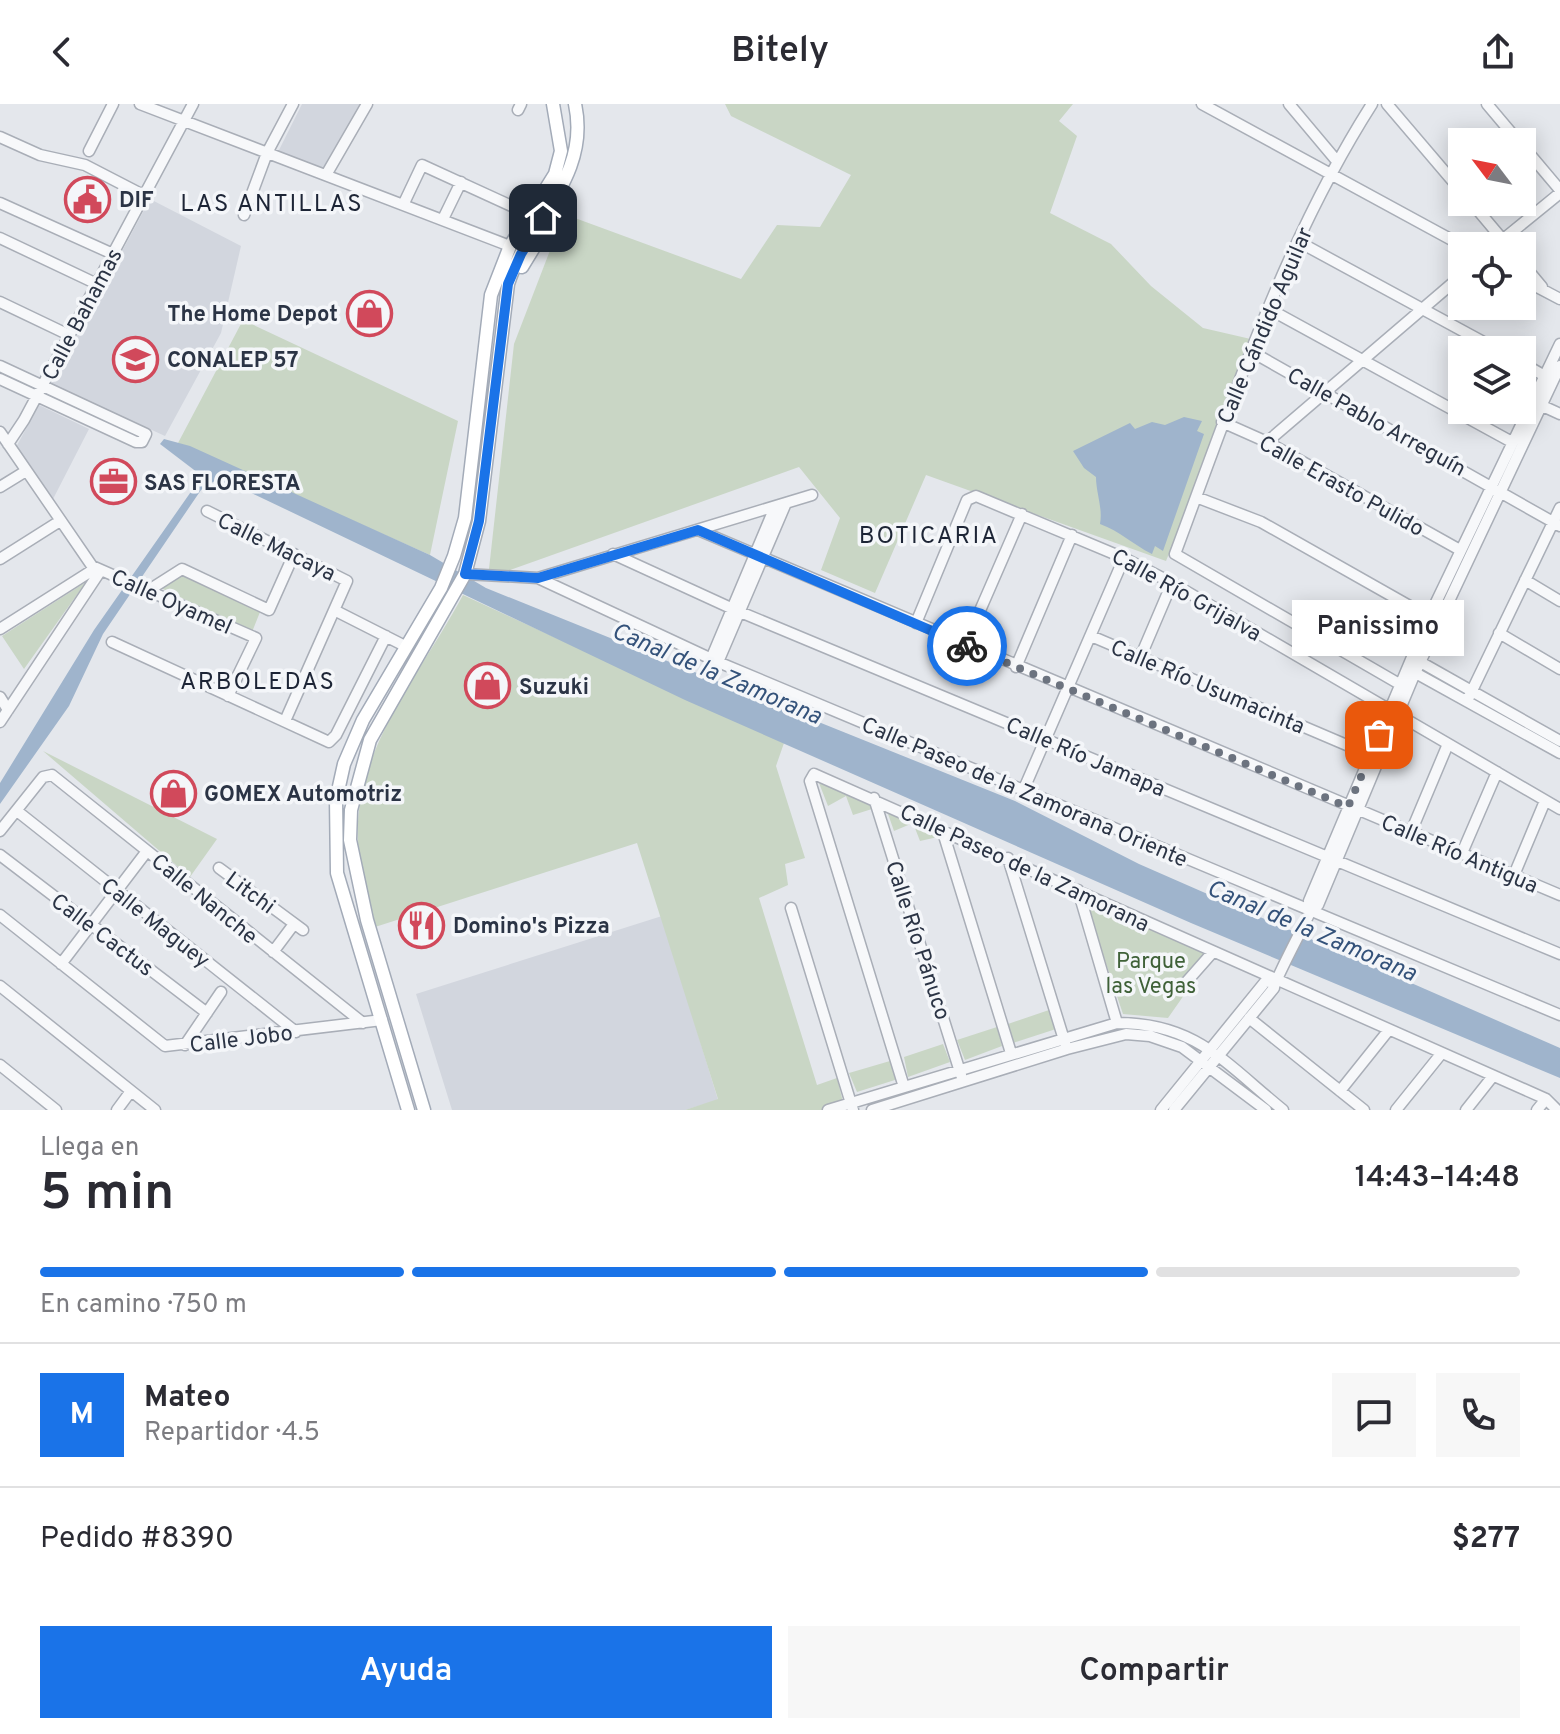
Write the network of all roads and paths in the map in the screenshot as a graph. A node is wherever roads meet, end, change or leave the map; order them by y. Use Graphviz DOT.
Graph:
graph roads {
  1 [pos="113,104"];
  2 [pos="140,104"];
  3 [pos="193,104"];
  4 [pos="293,104"];
  5 [pos="367,104"];
  6 [pos="553,104"];
  7 [pos="577,104"];
  8 [pos="1202,104"];
  9 [pos="1289,104"];
  10 [pos="1372,104"];
  11 [pos="1387,104"];
  12 [pos="1487,104"];
  13 [pos="184,121"];
  14 [pos="1507,128"];
  15 [pos="0,137"];
  16 [pos="89,151"];
  17 [pos="267,153"];
  18 [pos="1336,160"];
  19 [pos="1536,162"];
  20 [pos="1330,173"];
  21 [pos="326,175"];
  22 [pos="1448,176"];
  23 [pos="461,182"];
  24 [pos="147,191"];
  25 [pos="1560,192"];
  26 [pos="0,203"];
  27 [pos="404,203"];
  28 [pos="529,214"];
  29 [pos="244,215"];
  30 [pos="443,219"];
  31 [pos="1515,232"];
  32 [pos="0,238"];
  33 [pos="1448,238"];
  34 [pos="1299,242"];
  35 [pos="510,246"];
  36 [pos="113,254"];
  37 [pos="1536,280"];
  38 [pos="97,284"];
  39 [pos="1536,286"];
  40 [pos="1448,287"];
  41 [pos="1545,291"];
  42 [pos="1560,299"];
  43 [pos="0,302"];
  44 [pos="1422,308"];
  45 [pos="1269,309"];
  46 [pos="69,335"];
  47 [pos="1473,336"];
  48 [pos="1560,344"];
  49 [pos="499,349"];
  50 [pos="1252,352"];
  51 [pos="1362,361"];
  52 [pos="0,366"];
  53 [pos="1560,366"];
  54 [pos="1536,371"];
  55 [pos="1543,375"];
  56 [pos="0,379"];
  57 [pos="1536,390"];
  58 [pos="40,391"];
  59 [pos="1325,391"];
  60 [pos="1536,402"];
  61 [pos="1542,405"];
  62 [pos="1560,414"];
  63 [pos="1222,422"];
  64 [pos="1519,424"];
  65 [pos="0,432"];
  66 [pos="1510,441"];
  67 [pos="1267,442"];
  68 [pos="8,444"];
  69 [pos="26,471"];
  70 [pos="1490,483"];
  71 [pos="0,487"];
  72 [pos="1502,490"];
  73 [pos="812,495"];
  74 [pos="1196,497"];
  75 [pos="780,505"];
  76 [pos="1560,508"];
  77 [pos="207,511"];
  78 [pos="1022,514"];
  79 [pos="60,521"];
  80 [pos="1557,524"];
  81 [pos="698,530"];
  82 [pos="1072,535"];
  83 [pos="1460,550"];
  84 [pos="294,554"];
  85 [pos="613,554"];
  86 [pos="758,558"];
  87 [pos="1124,558"];
  88 [pos="0,559"];
  89 [pos="99,569"];
  90 [pos="464,574"];
  91 [pos="538,578"];
  92 [pos="1525,580"];
  93 [pos="1172,583"];
  94 [pos="139,585"];
  95 [pos="1560,601"];
  96 [pos="737,610"];
  97 [pos="336,611"];
  98 [pos="1429,617"];
  99 [pos="916,623"];
  100 [pos="0,629"];
  101 [pos="1499,633"];
  102 [pos="386,636"];
  103 [pos="1091,636"];
  104 [pos="112,642"];
  105 [pos="965,645"];
  106 [pos="405,646"];
  107 [pos="1140,658"];
  108 [pos="715,660"];
  109 [pos="1414,665"];
  110 [pos="1016,667"];
  111 [pos="1560,669"];
  112 [pos="1068,689"];
  113 [pos="228,696"];
  114 [pos="1469,696"];
  115 [pos="0,698"];
  116 [pos="1400,698"];
  117 [pos="8,710"];
  118 [pos="285,721"];
  119 [pos="0,722"];
  120 [pos="1046,739"];
  121 [pos="1560,741"];
  122 [pos="1448,744"];
  123 [pos="1560,753"];
  124 [pos="1370,755"];
  125 [pos="1497,772"];
  126 [pos="1023,791"];
  127 [pos="874,798"];
  128 [pos="1545,801"];
  129 [pos="1354,809"];
  130 [pos="1560,809"];
  131 [pos="17,811"];
  132 [pos="942,829"];
  133 [pos="0,831"];
  134 [pos="1411,832"];
  135 [pos="147,851"];
  136 [pos="1462,853"];
  137 [pos="0,855"];
  138 [pos="1008,858"];
  139 [pos="1332,860"];
  140 [pos="219,868"];
  141 [pos="1514,875"];
  142 [pos="1078,890"];
  143 [pos="116,891"];
  144 [pos="1560,895"];
  145 [pos="791,908"];
  146 [pos="1311,910"];
  147 [pos="0,915"];
  148 [pos="91,925"];
  149 [pos="273,952"];
  150 [pos="1212,953"];
  151 [pos="1560,954"];
  152 [pos="61,964"];
  153 [pos="1274,981"];
  154 [pos="0,986"];
  155 [pos="1182,987"];
  156 [pos="221,992"];
  157 [pos="207,1013"];
  158 [pos="1560,1015"];
  159 [pos="1249,1018"];
  160 [pos="382,1020"];
  161 [pos="363,1023"];
  162 [pos="1117,1023"];
  163 [pos="1388,1031"];
  164 [pos="296,1032"];
  165 [pos="1063,1037"];
  166 [pos="185,1045"];
  167 [pos="1067,1049"];
  168 [pos="1011,1053"];
  169 [pos="1441,1054"];
  170 [pos="1210,1058"];
  171 [pos="0,1065"];
  172 [pos="960,1069"];
  173 [pos="1493,1076"];
  174 [pos="963,1081"];
  175 [pos="904,1087"];
  176 [pos="131,1091"];
  177 [pos="1340,1091"];
  178 [pos="1546,1099"];
  179 [pos="852,1106"];
  180 [pos="56,1110"];
  181 [pos="117,1110"];
  182 [pos="155,1110"];
  183 [pos="408,1110"];
  184 [pos="424,1110"];
  185 [pos="828,1110"];
  186 [pos="872,1110"];
  187 [pos="1161,1110"];
  188 [pos="1174,1110"];
  189 [pos="1266,1110"];
  190 [pos="1283,1110"];
  191 [pos="1364,1110"];
  192 [pos="1396,1110"];
  193 [pos="1466,1110"];
  194 [pos="1537,1110"];
  195 [pos="1557,1110"];
  1 -- 16 [label="street"];
  2 -- 13 [label="street"];
  3 -- 13 [label="street, Calle Bahamas"];
  4 -- 17 [label="street"];
  5 -- 21 [label="street"];
  6 -- 28 [label="main road"];
  7 -- 49 [label="main road"];
  7 -- 49 [label="main road"];
  8 -- 20 [label="street"];
  9 -- 18 [label="street"];
  10 -- 18 [label="street, Calle Cándido Aguilar"];
  11 -- 22 [label="street"];
  12 -- 14 [label="street"];
  13 -- 17 [label="street"];
  13 -- 24 [label="street, Calle Bahamas"];
  15 -- 24 [label="street"];
  17 -- 21 [label="street"];
  17 -- 29 [label="street"];
  18 -- 20 [label="street, Calle Cándido Aguilar"];
  19 -- 25 [label="street"];
  20 -- 33 [label="street"];
  20 -- 34 [label="street, Calle Cándido Aguilar"];
  21 -- 27 [label="street"];
  23 -- 27 [label="street"];
  23 -- 28 [label="street"];
  23 -- 30 [label="street"];
  24 -- 36 [label="street, Calle Bahamas"];
  25 -- 31 [label="street"];
  26 -- 36 [label="street"];
  27 -- 30 [label="street"];
  28 -- 35 [label="main road"];
  30 -- 35 [label="street"];
  32 -- 38 [label="street"];
  34 -- 44 [label="street"];
  34 -- 45 [label="street, Calle Cándido Aguilar"];
  35 -- 106 [label="main road"];
  36 -- 38 [label="street, Calle Bahamas"];
  37 -- 41 [label="street"];
  38 -- 46 [label="street, Calle Bahamas"];
  39 -- 41 [label="street"];
  40 -- 44 [label="street"];
  41 -- 42 [label="street"];
  43 -- 46 [label="street"];
  44 -- 47 [label="street"];
  44 -- 51 [label="street"];
  45 -- 50 [label="street, Calle Cándido Aguilar"];
  45 -- 51 [label="street"];
  46 -- 58 [label="street, Calle Bahamas"];
  48 -- 55 [label="street"];
  49 -- 90 [label="main road"];
  50 -- 59 [label="street, Calle Pablo Arreguín"];
  50 -- 63 [label="street, Calle Cándido Aguilar"];
  51 -- 59 [label="street"];
  51 -- 66 [label="street"];
  52 -- 58 [label="street"];
  53 -- 61 [label="street"];
  54 -- 55 [label="street"];
  55 -- 57 [label="street"];
  56 -- 58 [label="street"];
  58 -- 58 [label="street"];
  58 -- 68 [label="street"];
  59 -- 67 [label="street"];
  59 -- 70 [label="street, Calle Pablo Arreguín"];
  60 -- 61 [label="street"];
  61 -- 62 [label="street"];
  61 -- 72 [label="street"];
  63 -- 67 [label="street, Calle Erasto Pulido"];
  63 -- 74 [label="street, Calle Cándido Aguilar"];
  64 -- 66 [label="street"];
  65 -- 68 [label="street, Calle Oyamel"];
  66 -- 70 [label="street"];
  67 -- 83 [label="street, Calle Erasto Pulido"];
  68 -- 69 [label="street, Calle Oyamel"];
  69 -- 71 [label="street"];
  69 -- 79 [label="street, Calle Oyamel"];
  70 -- 72 [label="street, Calle Pablo Arreguín"];
  70 -- 83 [label="street"];
  72 -- 80 [label="street, Calle Pablo Arreguín"];
  72 -- 109 [label="street"];
  73 -- 75 [label="street"];
  74 -- 98 [label="street"];
  74 -- 116 [label="street, Calle Cándido Aguilar"];
  75 -- 81 [label="street"];
  75 -- 86 [label="street"];
  76 -- 80 [label="street"];
  77 -- 84 [label="street, Calle Macaya"];
  78 -- 82 [label="street, Calle Río Grijalva"];
  78 -- 99 [label="street, Calle Río Grijalva"];
  78 -- 105 [label="street"];
  79 -- 88 [label="street"];
  79 -- 89 [label="street, Calle Oyamel"];
  80 -- 92 [label="street"];
  81 -- 85 [label="street"];
  81 -- 86 [label="street, Calle Río Antigua"];
  82 -- 87 [label="street, Calle Río Grijalva"];
  82 -- 110 [label="street"];
  83 -- 98 [label="street"];
  84 -- 94 [label="street"];
  84 -- 97 [label="street, Calle Macaya"];
  85 -- 91 [label="street"];
  85 -- 96 [label="street, Calle Río Jamapa"];
  86 -- 96 [label="street"];
  86 -- 99 [label="street, Calle Río Antigua"];
  87 -- 93 [label="street, Calle Río Grijalva"];
  87 -- 103 [label="street"];
  89 -- 94 [label="street, Calle Oyamel"];
  89 -- 100 [label="street"];
  89 -- 117 [label="street"];
  90 -- 91 [label="street"];
  90 -- 184 [label="main road"];
  91 -- 108 [label="street, Calle Paseo de la Zamorana Oriente"];
  92 -- 95 [label="street"];
  92 -- 101 [label="street"];
  93 -- 107 [label="street"];
  93 -- 116 [label="street, Calle Río Grijalva"];
  94 -- 113 [label="street, Calle Oyamel"];
  96 -- 108 [label="street"];
  96 -- 120 [label="street, Calle Río Jamapa"];
  97 -- 102 [label="street"];
  97 -- 118 [label="street"];
  98 -- 109 [label="street"];
  99 -- 105 [label="street, Calle Río Antigua"];
  101 -- 111 [label="street"];
  101 -- 114 [label="street"];
  102 -- 106 [label="street"];
  102 -- 118 [label="street"];
  103 -- 107 [label="street, Calle Río Usumacinta"];
  103 -- 112 [label="street"];
  104 -- 113 [label="street"];
  105 -- 110 [label="street, Calle Río Antigua"];
  106 -- 160 [label="main road"];
  107 -- 124 [label="street, Calle Río Usumacinta"];
  108 -- 126 [label="street, Calle Paseo de la Zamorana Oriente"];
  109 -- 114 [label="street"];
  109 -- 116 [label="street"];
  110 -- 112 [label="street, Calle Río Antigua"];
  112 -- 120 [label="street"];
  112 -- 129 [label="street, Calle Río Antigua"];
  113 -- 118 [label="street"];
  114 -- 121 [label="street"];
  114 -- 123 [label="street"];
  115 -- 117 [label="street"];
  116 -- 122 [label="street, Calle Río Grijalva"];
  116 -- 124 [label="street"];
  116 -- 129 [label="street"];
  117 -- 119 [label="street"];
  120 -- 126 [label="street"];
  120 -- 139 [label="street, Calle Río Jamapa"];
  122 -- 125 [label="street, Calle Río Grijalva"];
  122 -- 134 [label="street"];
  124 -- 129 [label="street"];
  125 -- 128 [label="street, Calle Río Grijalva"];
  125 -- 136 [label="street"];
  126 -- 146 [label="street, Calle Paseo de la Zamorana Oriente"];
  127 -- 132 [label="street, Calle Paseo de la Zamorana"];
  127 -- 172 [label="street, Calle Río Pánuco"];
  127 -- 175 [label="street, Calle Paseo de la Zamorana"];
  128 -- 130 [label="street, Calle Río Grijalva"];
  128 -- 141 [label="street"];
  129 -- 134 [label="street, Calle Río Antigua"];
  129 -- 139 [label="street"];
  131 -- 133 [label="street"];
  131 -- 135 [label="street, Calle Nanche"];
  131 -- 143 [label="street, Calle Maguey"];
  132 -- 138 [label="street, Calle Paseo de la Zamorana"];
  132 -- 168 [label="street"];
  134 -- 136 [label="street, Calle Río Antigua"];
  135 -- 143 [label="street"];
  135 -- 149 [label="street, Calle Nanche"];
  136 -- 141 [label="street, Calle Río Antigua"];
  137 -- 148 [label="street, Calle Cactus"];
  138 -- 142 [label="street, Calle Paseo de la Zamorana"];
  138 -- 165 [label="street"];
  139 -- 146 [label="street"];
  139 -- 151 [label="street, Calle Río Jamapa"];
  140 -- 149 [label="street, Litchi"];
  141 -- 144 [label="street, Calle Río Antigua"];
  142 -- 150 [label="street, Calle Paseo de la Zamorana"];
  142 -- 162 [label="street"];
  143 -- 148 [label="street"];
  143 -- 164 [label="street, Calle Maguey"];
  145 -- 179 [label="street"];
  146 -- 153 [label="street"];
  146 -- 158 [label="street, Calle Paseo de la Zamorana Oriente"];
  147 -- 152 [label="street, Calle Jobo"];
  148 -- 152 [label="street"];
  148 -- 157 [label="street, Calle Cactus"];
  149 -- 161 [label="street, Calle Nanche"];
  150 -- 153 [label="street, Calle Paseo de la Zamorana"];
  150 -- 155 [label="street"];
  152 -- 166 [label="street, Calle Jobo"];
  153 -- 159 [label="street"];
  153 -- 163 [label="street, Calle Paseo de la Zamorana"];
  153 -- 170 [label="street"];
  154 -- 176 [label="street"];
  156 -- 157 [label="street"];
  157 -- 166 [label="street"];
  159 -- 170 [label="street"];
  159 -- 177 [label="street"];
  160 -- 161 [label="street, Calle Jobo"];
  160 -- 183 [label="main road"];
  161 -- 164 [label="street, Calle Jobo"];
  162 -- 165 [label="street"];
  162 -- 170 [label="street"];
  163 -- 169 [label="street, Calle Paseo de la Zamorana"];
  163 -- 177 [label="street"];
  164 -- 166 [label="street, Calle Jobo"];
  165 -- 167 [label="street"];
  165 -- 168 [label="street"];
  167 -- 170 [label="street"];
  167 -- 174 [label="street"];
  168 -- 172 [label="street"];
  169 -- 173 [label="street, Calle Paseo de la Zamorana"];
  169 -- 192 [label="street"];
  170 -- 187 [label="street"];
  170 -- 188 [label="street"];
  170 -- 189 [label="street"];
  170 -- 190 [label="street"];
  171 -- 180 [label="street"];
  172 -- 174 [label="street, Calle Río Pánuco"];
  172 -- 175 [label="street"];
  173 -- 178 [label="street, Calle Paseo de la Zamorana"];
  173 -- 193 [label="street"];
  174 -- 186 [label="street"];
  175 -- 179 [label="street"];
  176 -- 181 [label="street"];
  176 -- 182 [label="street"];
  177 -- 191 [label="street"];
  178 -- 194 [label="street"];
  178 -- 195 [label="street"];
  179 -- 185 [label="street"];
}
